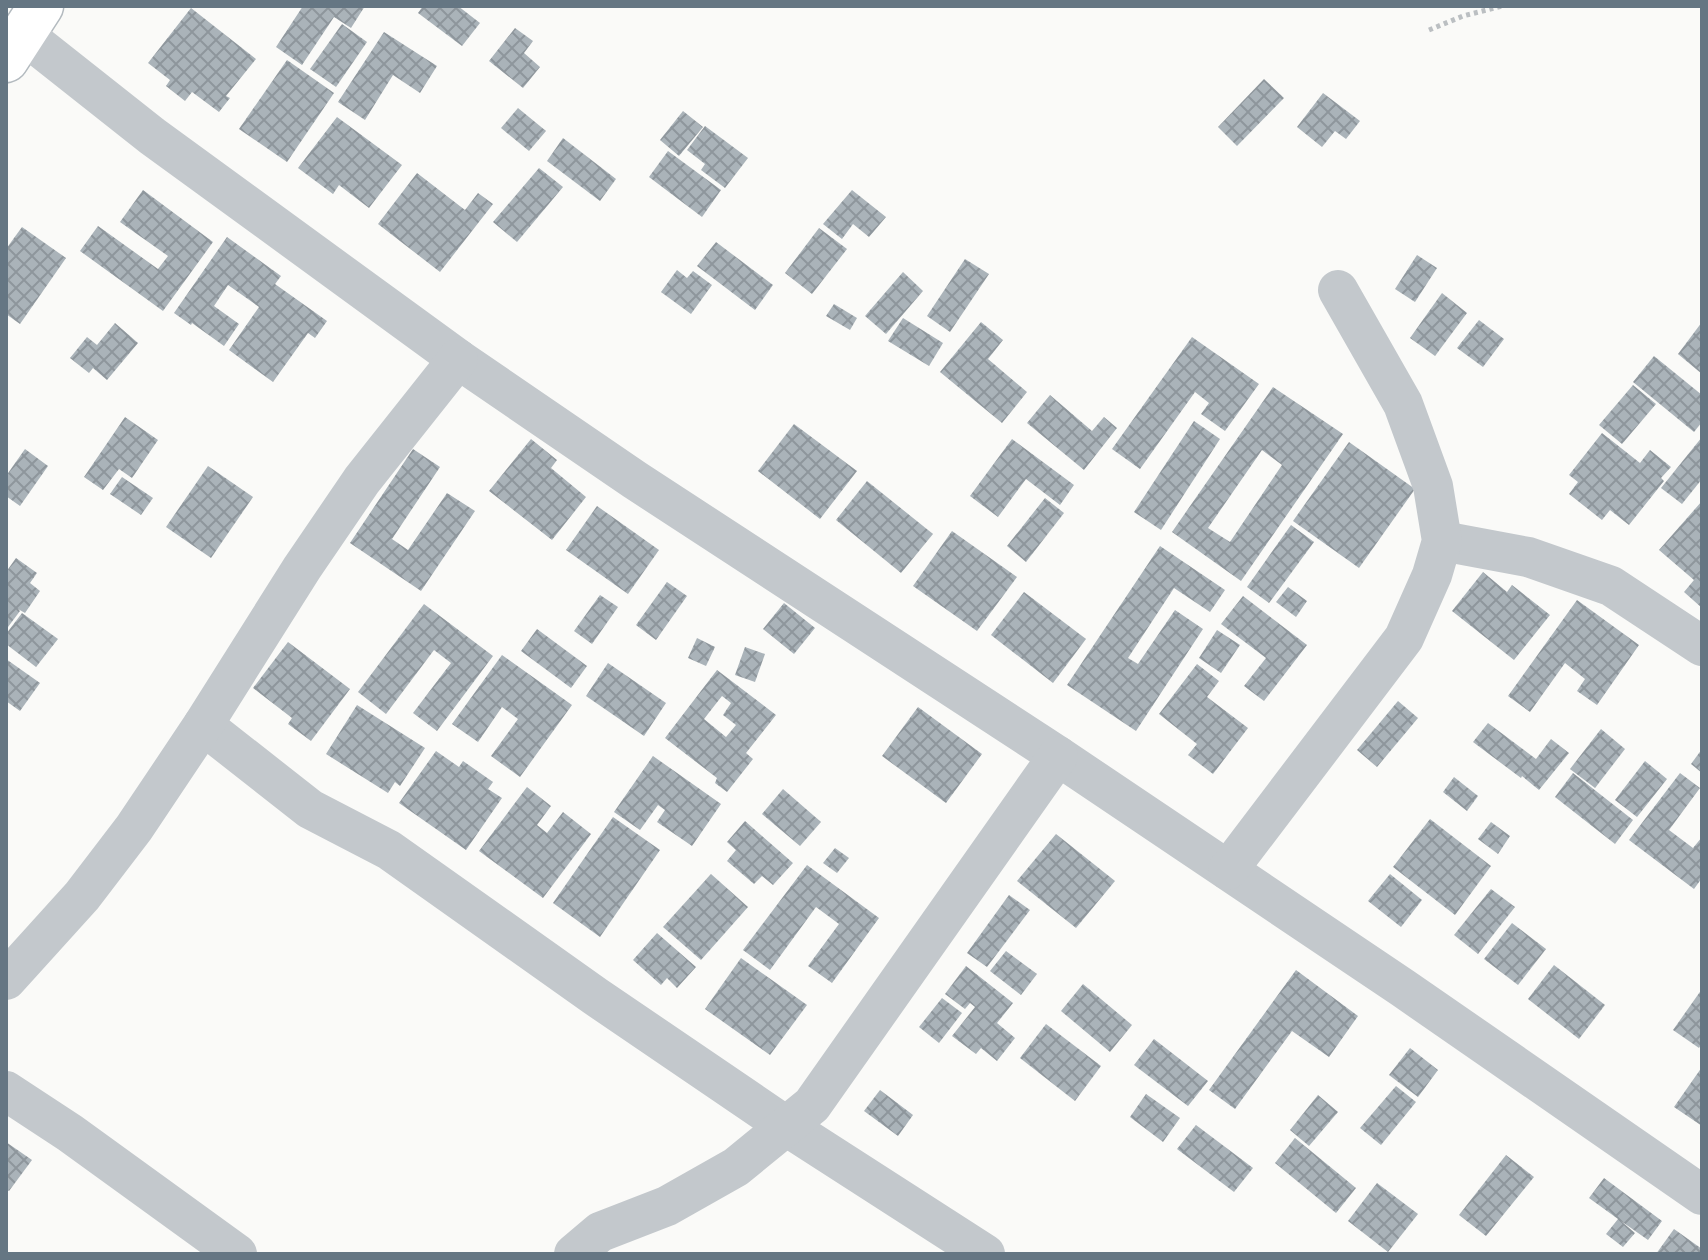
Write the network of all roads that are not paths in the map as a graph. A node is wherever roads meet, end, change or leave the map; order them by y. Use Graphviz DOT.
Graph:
graph roads {
  1 [pos="23,33"];
  2 [pos="1338,290"];
  3 [pos="458,359"];
  4 [pos="1442,541"];
  5 [pos="1702,646"];
  6 [pos="203,725"];
  7 [pos="1058,756"];
  8 [pos="1228,870"];
  9 [pos="6,980"];
  10 [pos="6,1091"];
  11 [pos="786,1126"];
  12 [pos="1702,1195"];
  13 [pos="237,1254"];
  14 [pos="574,1254"];
  15 [pos="985,1254"];
  1 -- 3 [label="street"];
  2 -- 4 [label="street"];
  3 -- 6 [label="street"];
  3 -- 7 [label="street"];
  4 -- 5 [label="street"];
  4 -- 8 [label="street"];
  6 -- 9 [label="street"];
  6 -- 11 [label="street"];
  7 -- 8 [label="street"];
  7 -- 11 [label="street"];
  8 -- 12 [label="street"];
  10 -- 13 [label="street"];
  11 -- 14 [label="street"];
  11 -- 15 [label="street"];
}
